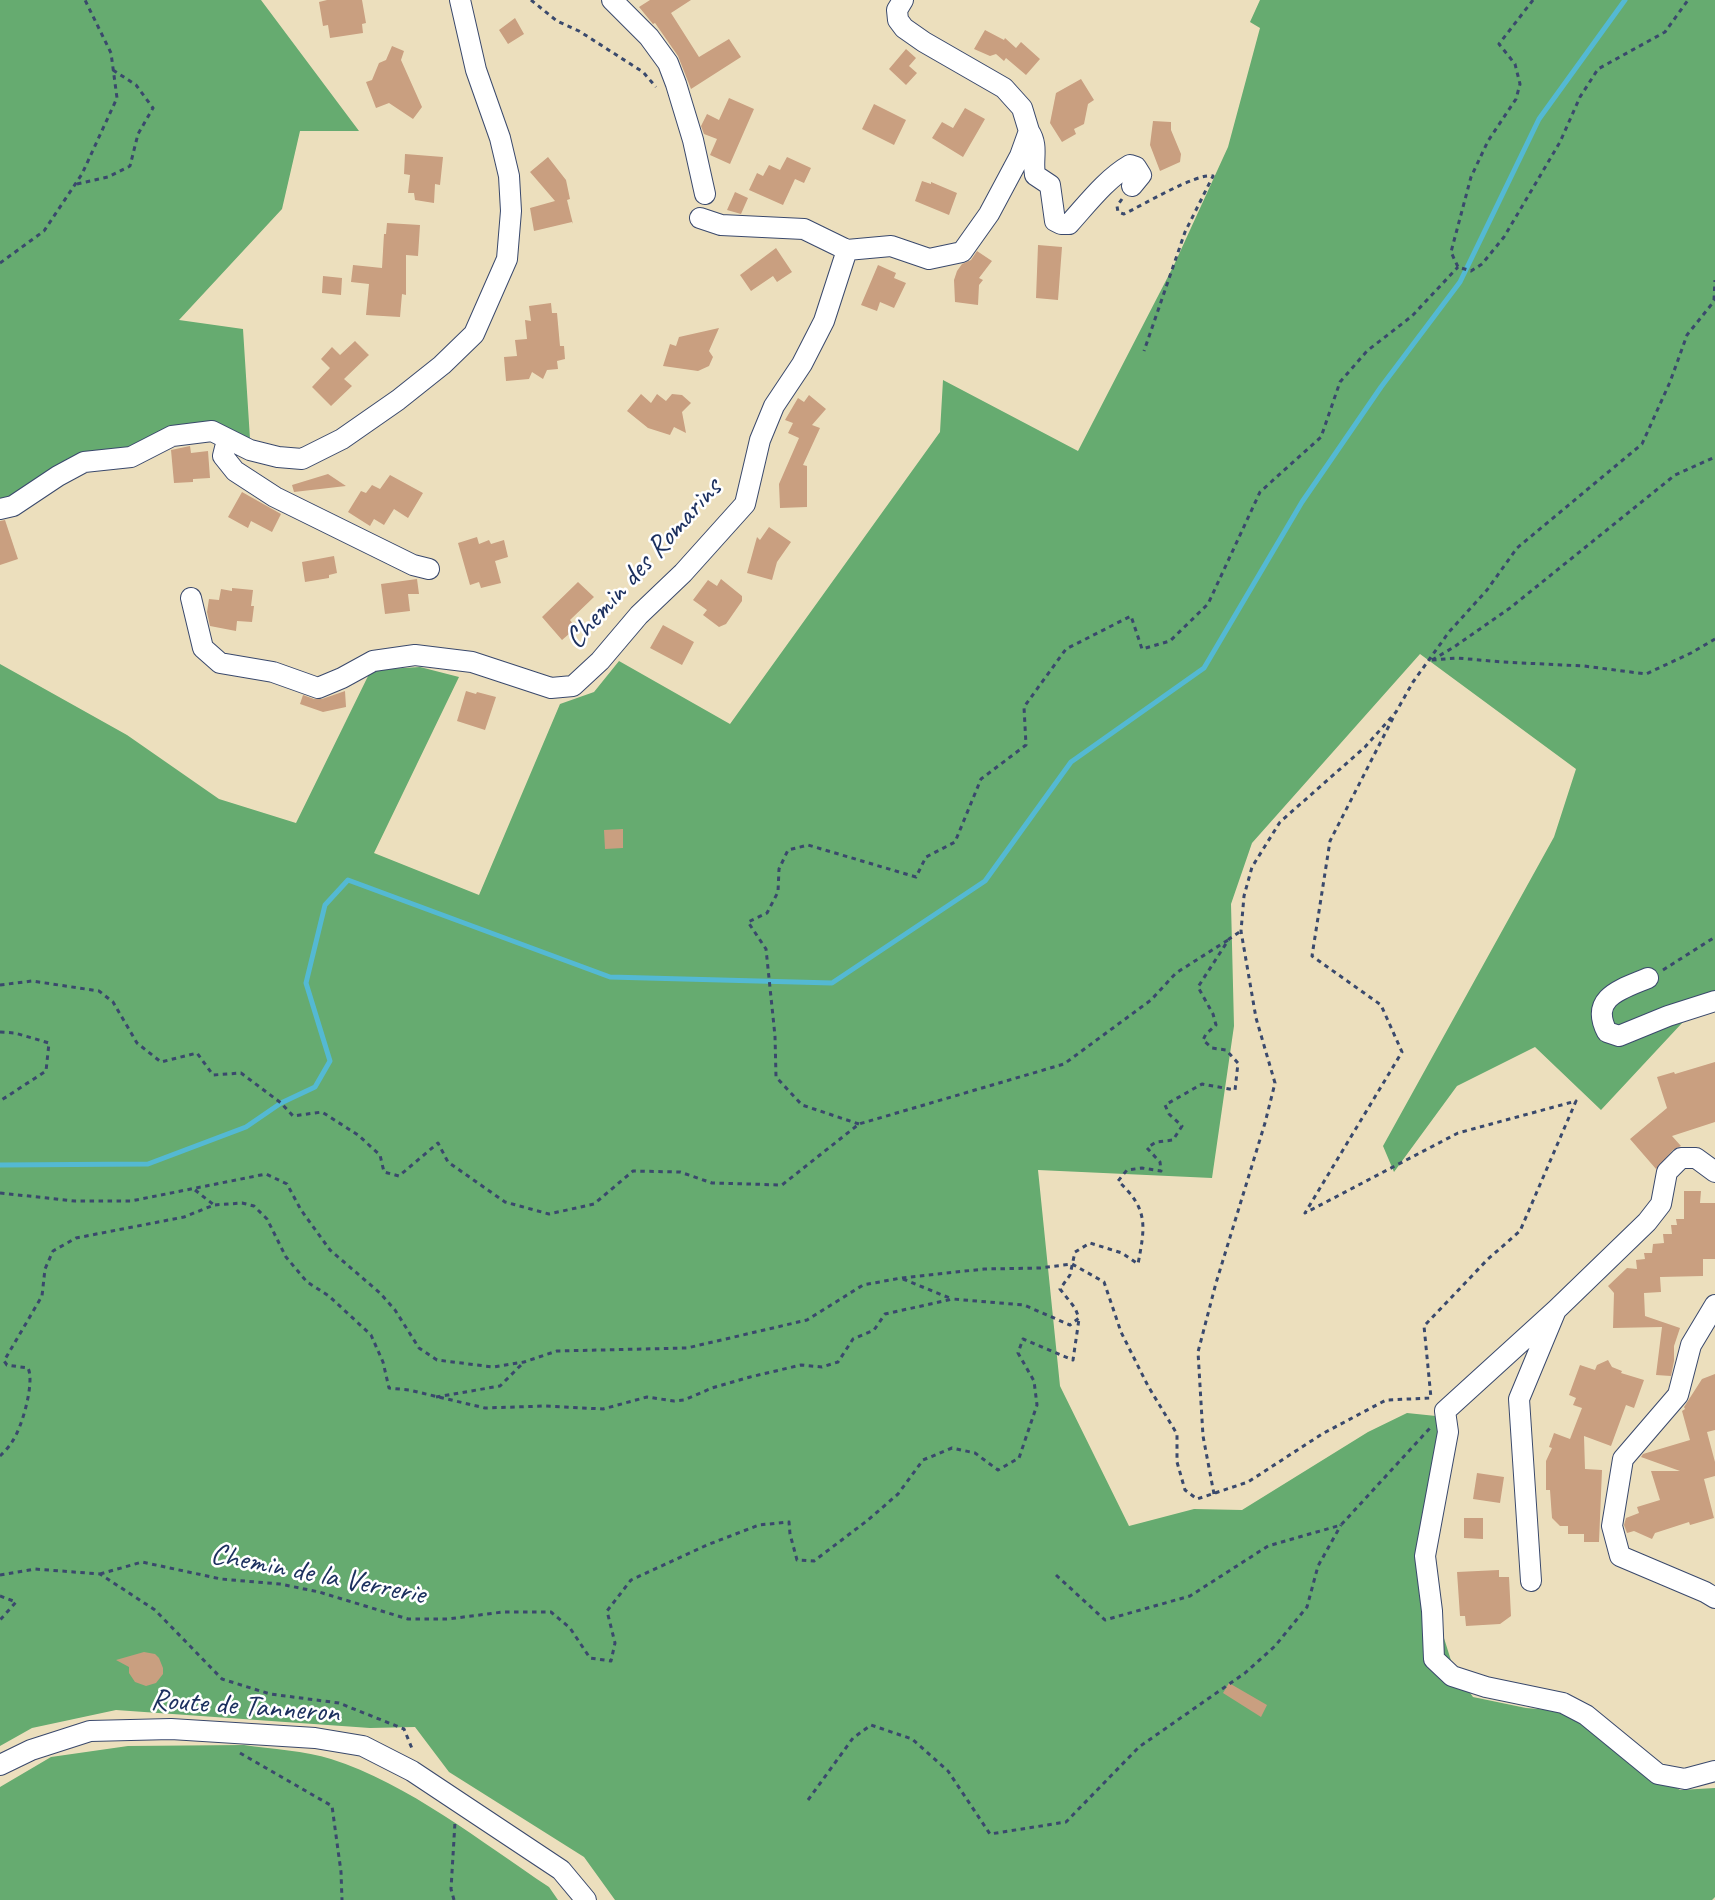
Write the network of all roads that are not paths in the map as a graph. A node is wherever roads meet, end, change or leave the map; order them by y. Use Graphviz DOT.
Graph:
graph roads {
  1 [pos="460,0"];
  2 [pos="612,0"];
  3 [pos="903,0"];
  4 [pos="1029,131"];
  5 [pos="1132,186"];
  6 [pos="705,194"];
  7 [pos="700,218"];
  8 [pos="847,250"];
  9 [pos="227,440"];
  10 [pos="0,509"];
  11 [pos="429,569"];
  12 [pos="191,598"];
  13 [pos="1648,978"];
  14 [pos="1715,1001"];
  15 [pos="1715,1172"];
  16 [pos="1715,1305"];
  17 [pos="1556,1310"];
  18 [pos="1709,1321"];
  19 [pos="1531,1581"];
  20 [pos="1715,1598"];
  21 [pos="0,1765"];
  22 [pos="1715,1771"];
  23 [pos="586,1900"];
  1 -- 9 [label="street"];
  2 -- 6 [label="street"];
  3 -- 4 [label="street"];
  4 -- 5 [label="street"];
  4 -- 8 [label="street"];
  7 -- 8 [label="street"];
  8 -- 12 [label="street, Chemin des Romarins"];
  9 -- 10 [label="street"];
  9 -- 11 [label="street"];
  13 -- 14 [label="street"];
  15 -- 17 [label="street"];
  16 -- 18 [label="street"];
  17 -- 19 [label="street"];
  17 -- 22 [label="street"];
  18 -- 20 [label="street"];
  21 -- 23 [label="street, Route de Tanneron"];
}
